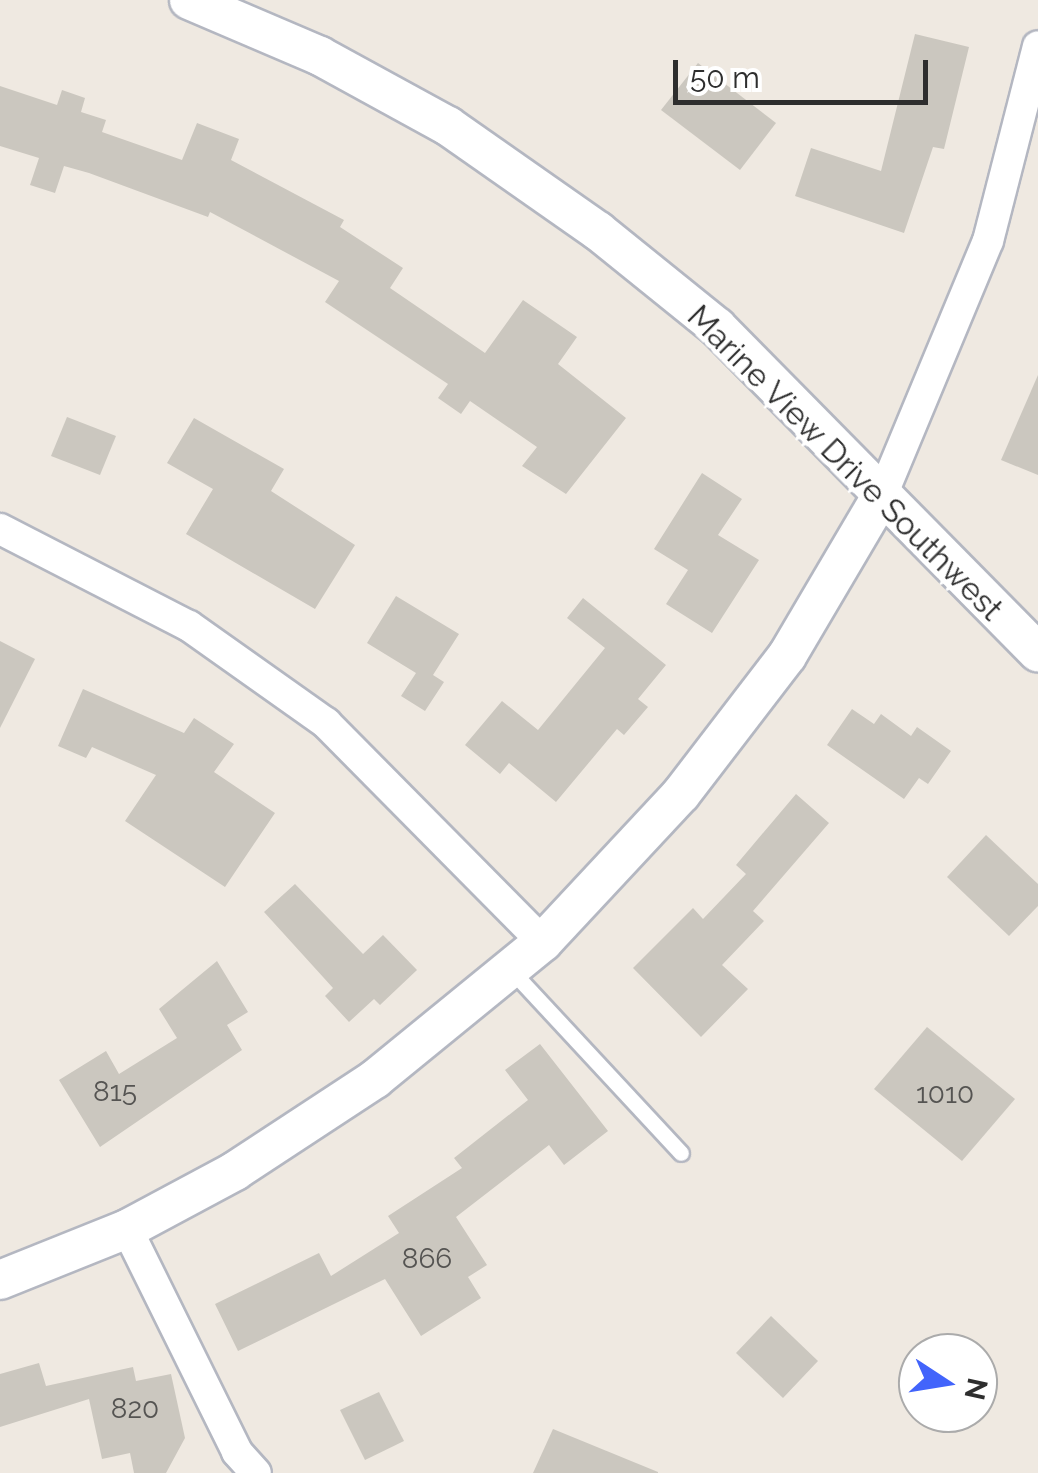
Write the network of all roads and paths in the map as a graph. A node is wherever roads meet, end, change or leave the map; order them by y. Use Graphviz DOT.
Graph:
graph roads {
  1 [pos="189,0"];
  2 [pos="1038,46"];
  3 [pos="883,493"];
  4 [pos="0,529"];
  5 [pos="1038,652"];
  6 [pos="544,942"];
  7 [pos="510,969"];
  8 [pos="682,1153"];
  9 [pos="127,1228"];
  10 [pos="0,1280"];
  11 [pos="256,1473"];
  1 -- 3 [label="street, Marine View Drive Southwest"];
  2 -- 3 [label="street"];
  3 -- 5 [label="street, Marine View Drive Southwest"];
  3 -- 6 [label="street"];
  4 -- 6 [label="street"];
  6 -- 7 [label="street"];
  7 -- 8 [label="lane"];
  7 -- 9 [label="street"];
  9 -- 10 [label="street"];
  9 -- 11 [label="street"];
}
